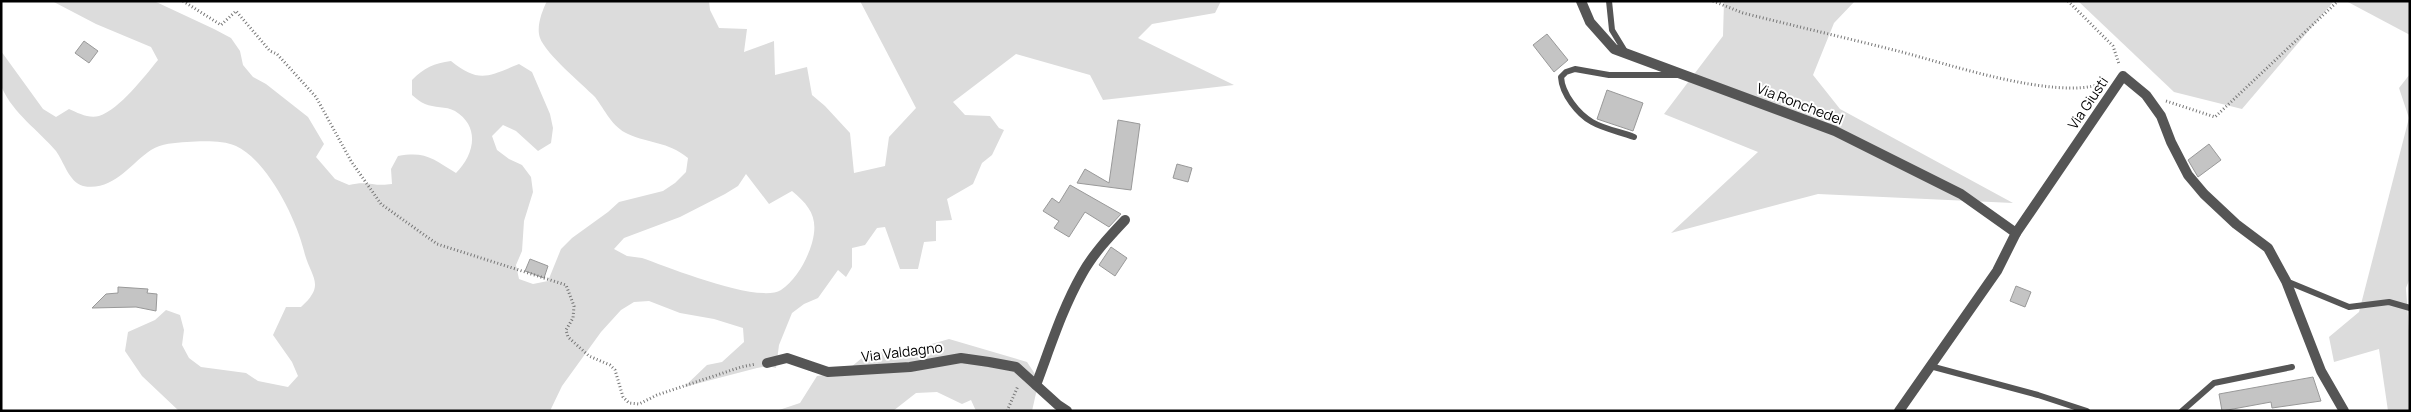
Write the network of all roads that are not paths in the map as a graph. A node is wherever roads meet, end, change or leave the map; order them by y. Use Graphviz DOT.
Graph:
graph roads {
  1 [pos="1581,1"];
  2 [pos="1609,1"];
  3 [pos="1626,53"];
  4 [pos="1686,75"];
  5 [pos="1634,137"];
  6 [pos="1125,220"];
  7 [pos="2016,233"];
  8 [pos="2286,281"];
  9 [pos="2410,308"];
  10 [pos="767,363"];
  11 [pos="1930,366"];
  12 [pos="2292,368"];
  13 [pos="1036,385"];
  14 [pos="1067,411"];
  15 [pos="1899,411"];
  16 [pos="2086,411"];
  17 [pos="2182,411"];
  18 [pos="2344,411"];
  1 -- 3 [label="street, Via Ronchedel"];
  2 -- 3 [label="lane"];
  3 -- 4 [label="street, Via Ronchedel"];
  4 -- 5 [label="lane"];
  4 -- 7 [label="street, Via Ronchedel"];
  6 -- 13 [label="street"];
  7 -- 8 [label="street, Via Giusti"];
  7 -- 11 [label="street, Via Giusti"];
  8 -- 9 [label="lane"];
  8 -- 18 [label="street, Via Giusti"];
  10 -- 13 [label="street, Via Valdagno"];
  11 -- 15 [label="street, Via Giusti"];
  11 -- 16 [label="lane"];
  12 -- 17 [label="lane"];
  13 -- 14 [label="street, Via Valdagno"];
}
